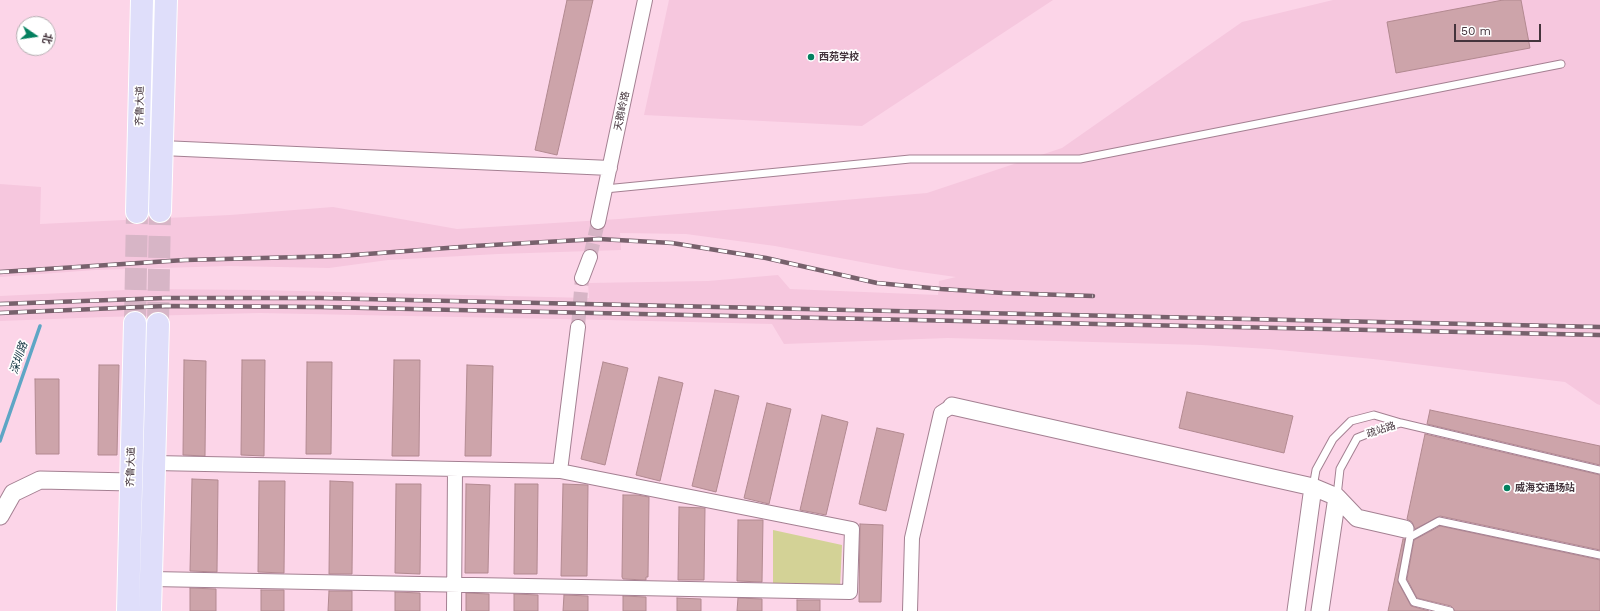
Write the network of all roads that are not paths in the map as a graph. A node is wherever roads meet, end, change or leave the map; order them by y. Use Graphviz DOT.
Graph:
graph roads {
  1 [pos="142,0"];
  2 [pos="166,0"];
  3 [pos="645,0"];
  4 [pos="1561,64"];
  5 [pos="162,148"];
  6 [pos="610,168"];
  7 [pos="605,189"];
  8 [pos="160,211"];
  9 [pos="137,212"];
  10 [pos="598,222"];
  11 [pos="590,257"];
  12 [pos="582,278"];
  13 [pos="135,323"];
  14 [pos="158,324"];
  15 [pos="578,327"];
  16 [pos="952,406"];
  17 [pos="1401,423"];
  18 [pos="154,463"];
  19 [pos="456,469"];
  20 [pos="1600,470"];
  21 [pos="560,471"];
  22 [pos="131,482"];
  23 [pos="1313,487"];
  24 [pos="1337,497"];
  25 [pos="0,516"];
  26 [pos="1405,529"];
  27 [pos="1600,555"];
  28 [pos="151,579"];
  29 [pos="454,585"];
  30 [pos="128,611"];
  31 [pos="150,611"];
  32 [pos="454,611"];
  33 [pos="910,611"];
  34 [pos="1296,611"];
  35 [pos="1320,611"];
  36 [pos="1450,611"];
  1 -- 9 [label="main road, 齐鲁大道"];
  2 -- 5 [label="main road"];
  3 -- 6 [label="street, 天鹅岭路"];
  4 -- 7 [label="lane"];
  5 -- 6 [label="street"];
  5 -- 8 [label="main road"];
  6 -- 7 [label="street, 天鹅岭路"];
  7 -- 10 [label="street, 天鹅岭路"];
  11 -- 12 [label="street"];
  13 -- 22 [label="main road, 齐鲁大道"];
  14 -- 18 [label="main road"];
  15 -- 21 [label="street"];
  16 -- 23 [label="street"];
  16 -- 33 [label="street"];
  17 -- 20 [label="lane"];
  17 -- 23 [label="lane, 疏站路"];
  17 -- 24 [label="lane, 疏站路"];
  18 -- 19 [label="street"];
  18 -- 28 [label="main road"];
  19 -- 21 [label="street"];
  19 -- 29 [label="street"];
  21 -- 29 [label="street"];
  22 -- 25 [label="street"];
  22 -- 30 [label="main road, 齐鲁大道"];
  23 -- 24 [label="street"];
  23 -- 34 [label="street, 疏站路"];
  24 -- 26 [label="street"];
  24 -- 35 [label="street, 疏站路"];
  27 -- 36 [label="lane"];
  28 -- 29 [label="street"];
  28 -- 31 [label="main road"];
  29 -- 32 [label="street"];
}
